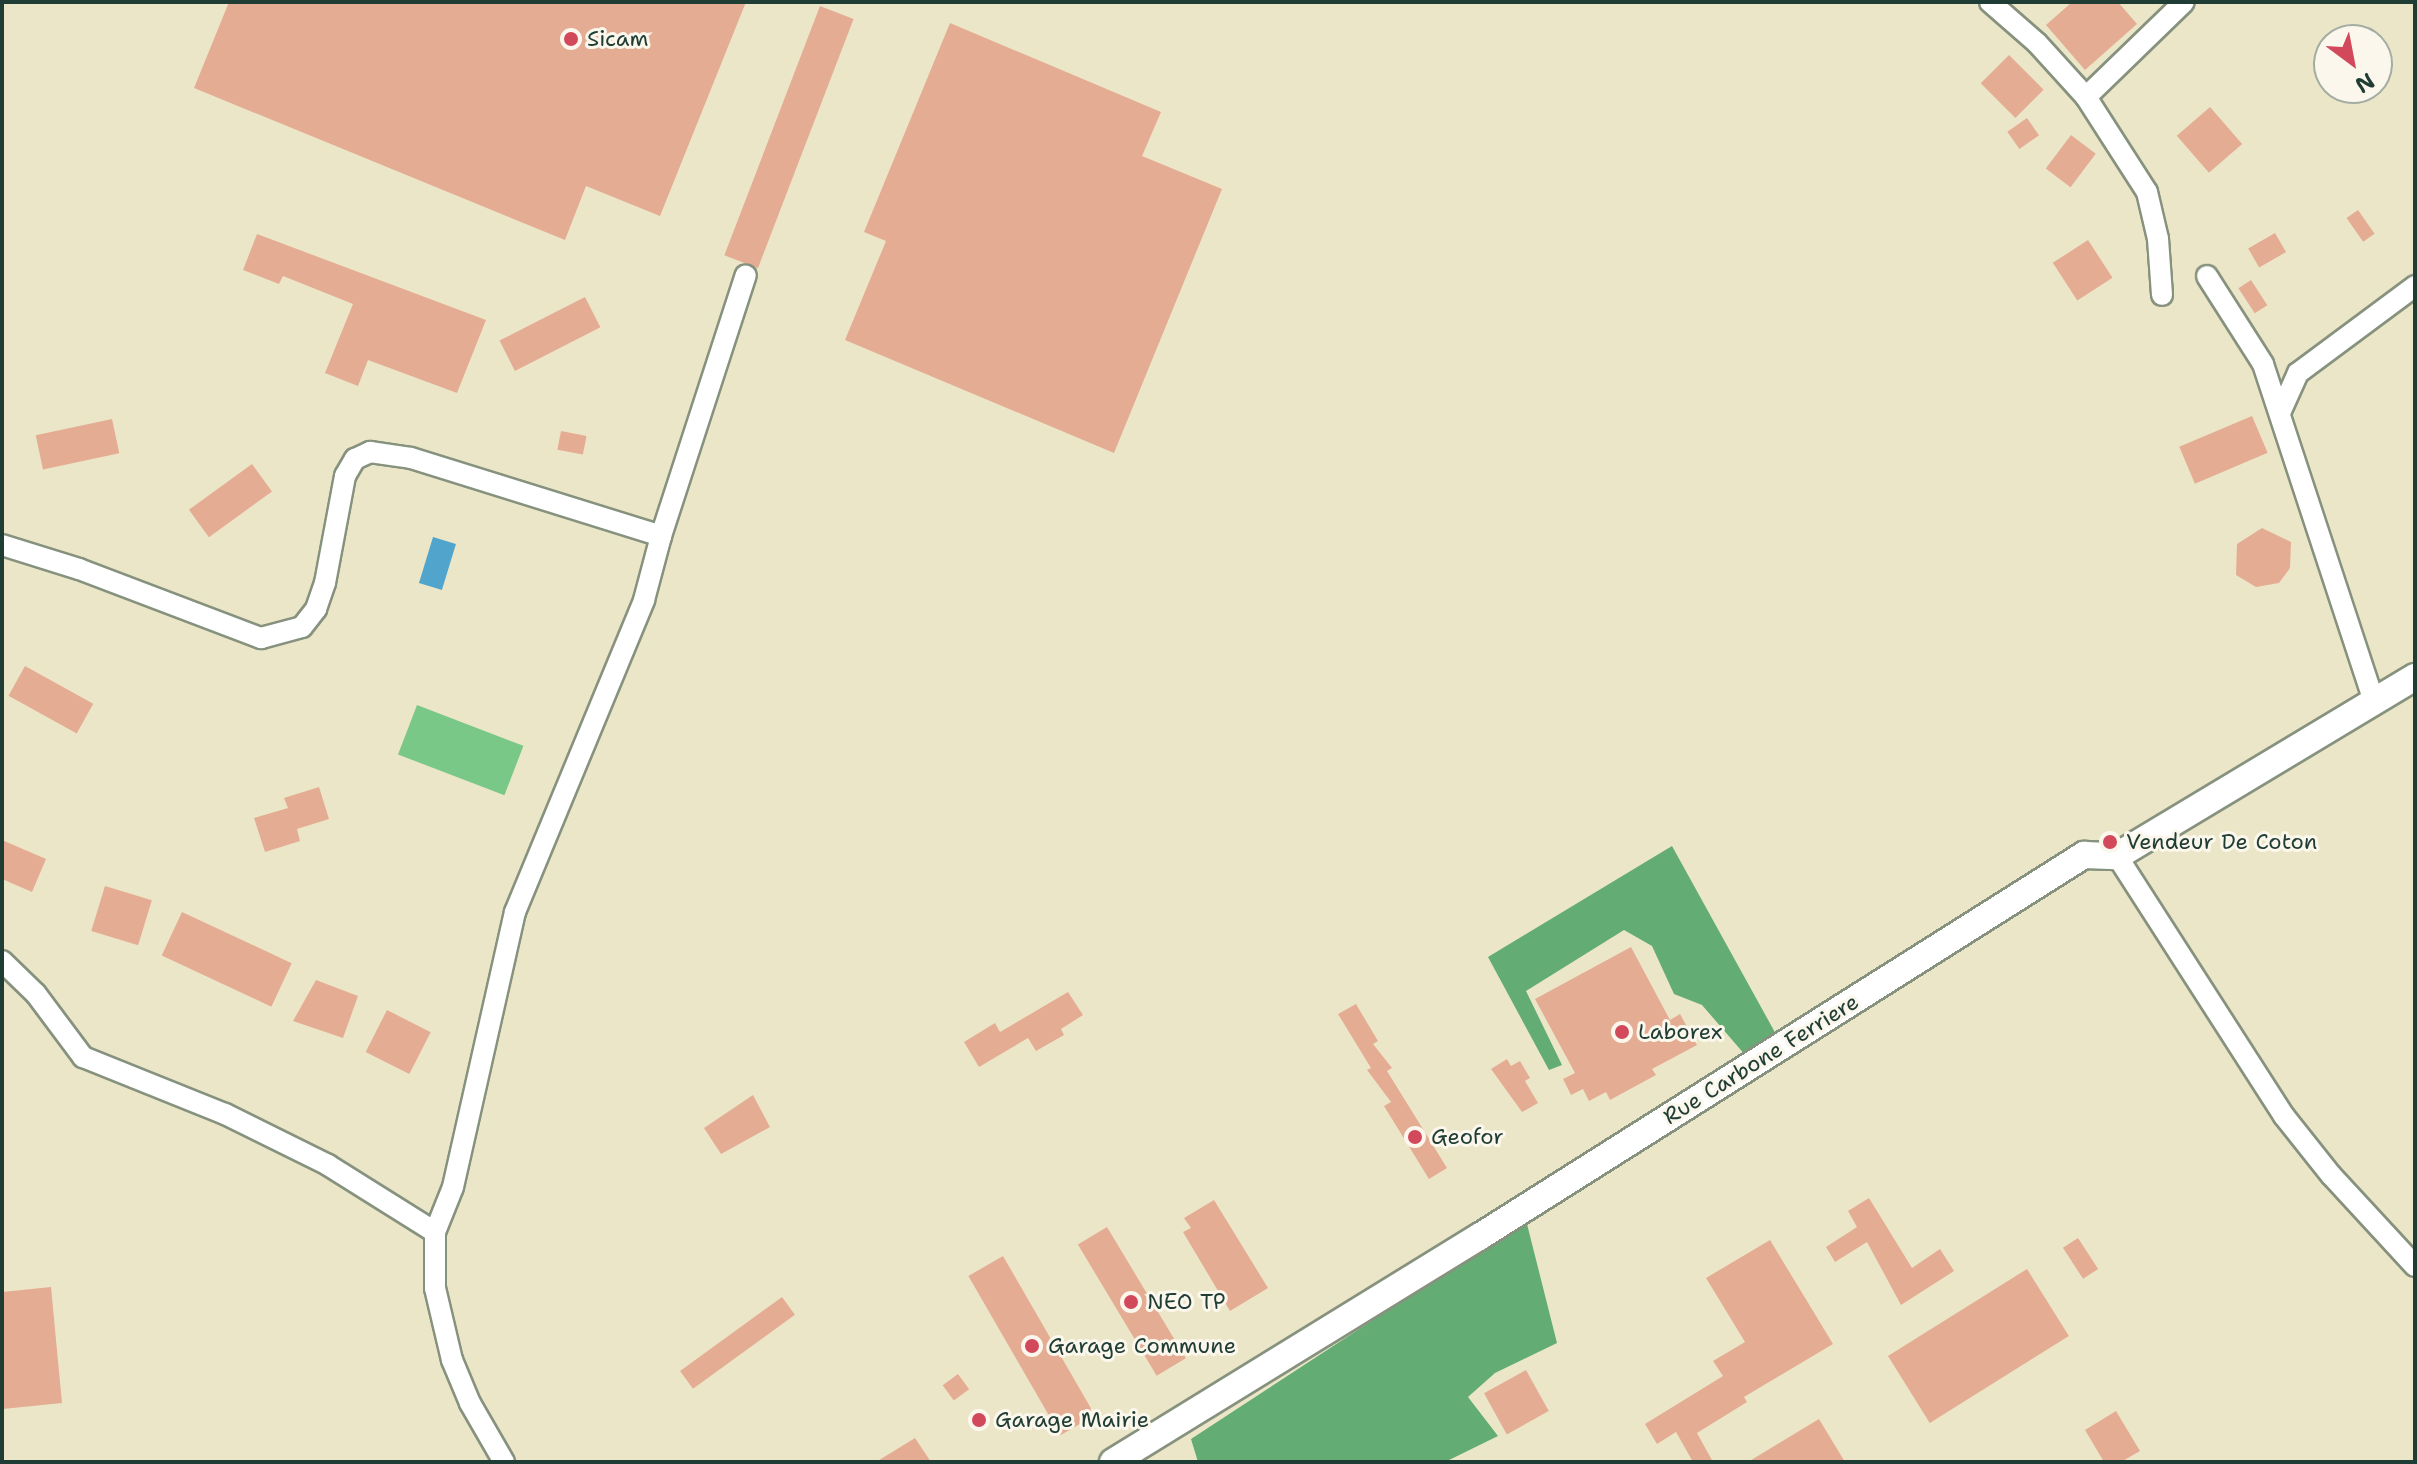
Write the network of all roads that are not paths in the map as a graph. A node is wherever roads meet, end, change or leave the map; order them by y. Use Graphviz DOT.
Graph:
graph roads {
  1 [pos="1990,2"];
  2 [pos="2184,2"];
  3 [pos="2086,97"];
  4 [pos="746,275"];
  5 [pos="2207,276"];
  6 [pos="2415,286"];
  7 [pos="2162,295"];
  8 [pos="2280,413"];
  9 [pos="661,536"];
  10 [pos="2,545"];
  11 [pos="2415,677"];
  12 [pos="2374,702"];
  13 [pos="2117,856"];
  14 [pos="2,961"];
  15 [pos="435,1232"];
  16 [pos="2415,1266"];
  17 [pos="504,1462"];
  18 [pos="1113,1462"];
  1 -- 3 [label="street"];
  2 -- 3 [label="street"];
  3 -- 7 [label="street"];
  4 -- 9 [label="street"];
  5 -- 8 [label="street"];
  6 -- 8 [label="street"];
  8 -- 12 [label="street"];
  9 -- 10 [label="street"];
  9 -- 15 [label="street"];
  11 -- 12 [label="street, Rue Carbone Ferriere"];
  12 -- 13 [label="street, Rue Carbone Ferriere"];
  13 -- 16 [label="street"];
  13 -- 18 [label="street, Rue Carbone Ferriere"];
  14 -- 15 [label="street"];
  15 -- 17 [label="street"];
}
